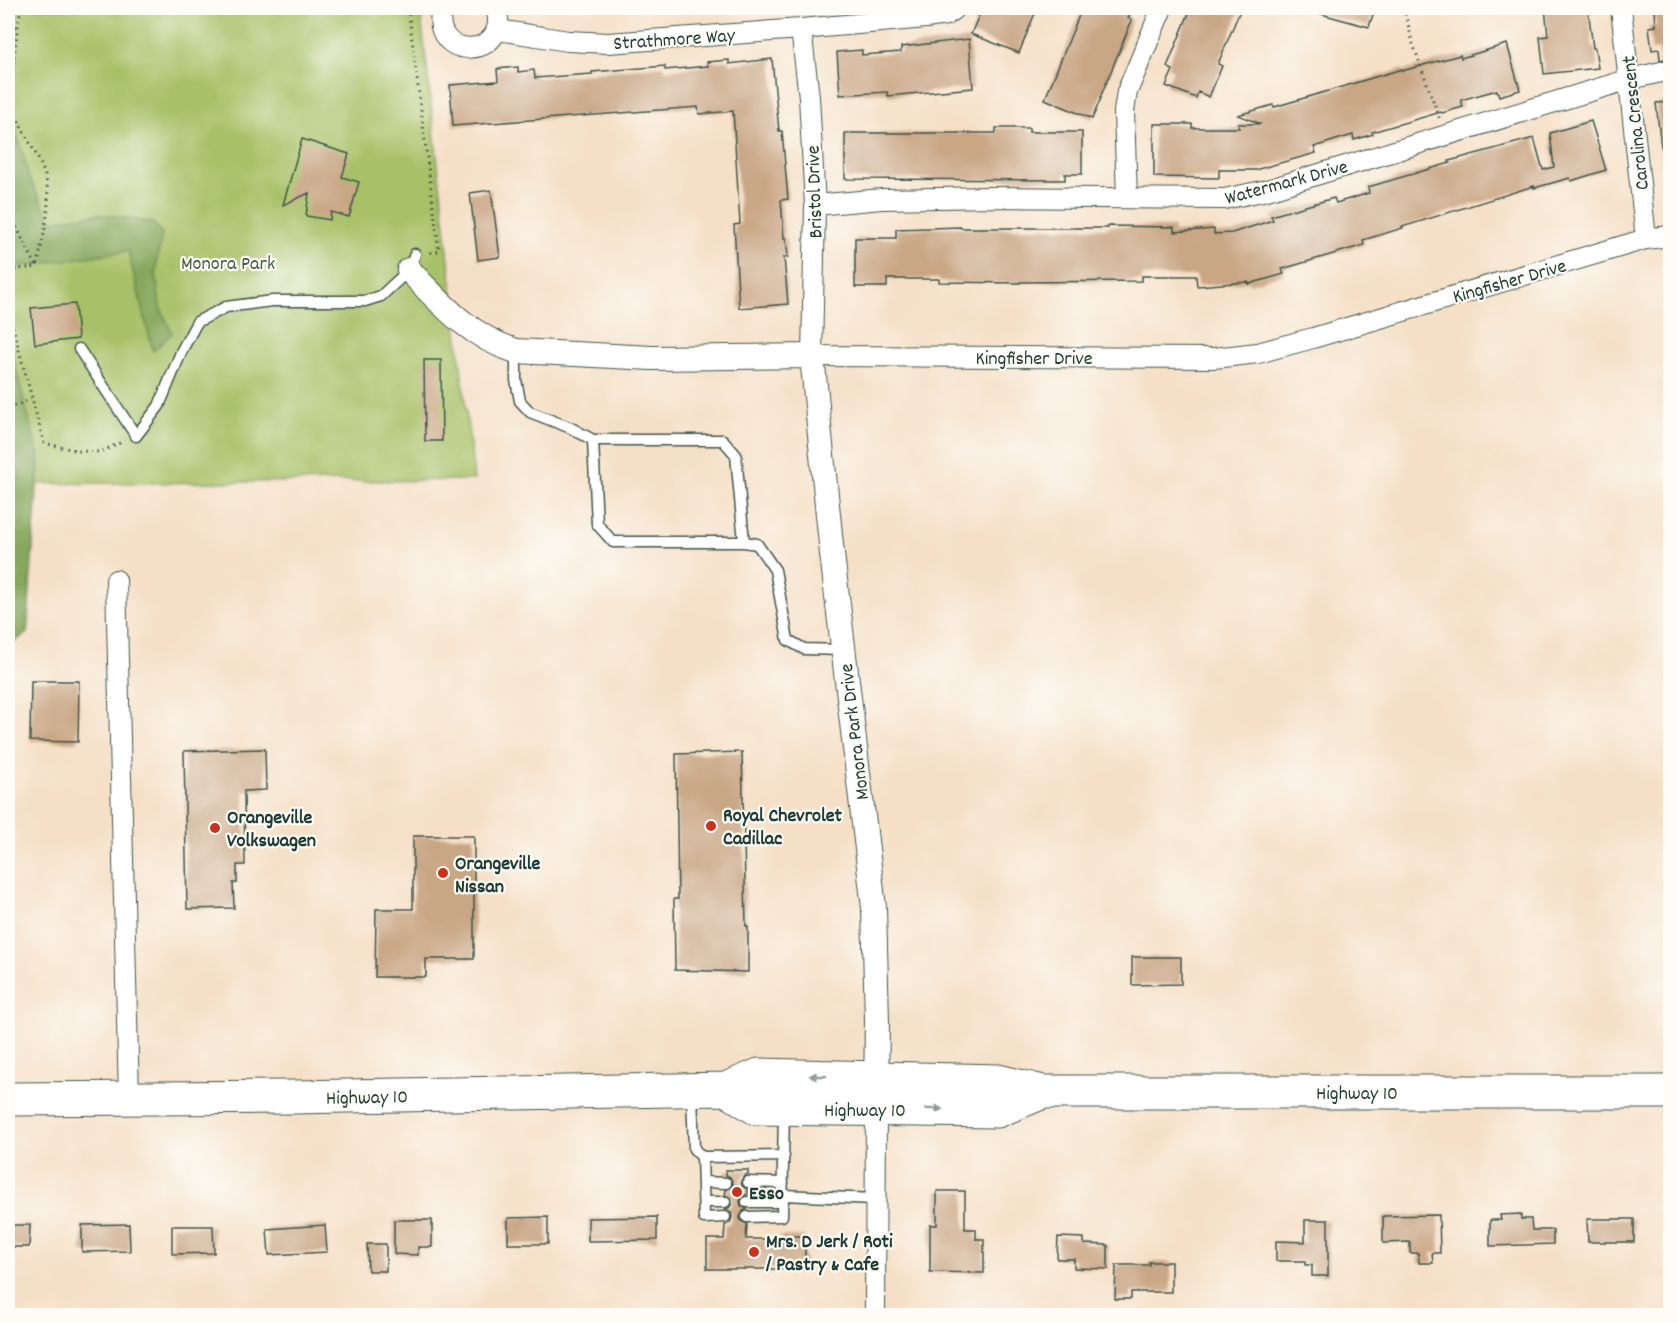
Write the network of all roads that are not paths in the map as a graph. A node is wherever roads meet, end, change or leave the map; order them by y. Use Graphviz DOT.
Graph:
graph roads {
  1 [pos="442,8"];
  2 [pos="496,8"];
  3 [pos="955,8"];
  4 [pos="1162,8"];
  5 [pos="1621,8"];
  6 [pos="801,29"];
  7 [pos="498,30"];
  8 [pos="1671,70"];
  9 [pos="1630,79"];
  10 [pos="1127,198"];
  11 [pos="815,205"];
  12 [pos="1671,236"];
  13 [pos="1646,239"];
  14 [pos="412,262"];
  15 [pos="79,349"];
  16 [pos="516,351"];
  17 [pos="812,356"];
  18 [pos="593,440"];
  19 [pos="744,542"];
  20 [pos="116,580"];
  21 [pos="844,650"];
  22 [pos="692,1089"];
  23 [pos="726,1089"];
  24 [pos="1671,1092"];
  25 [pos="876,1093"];
  26 [pos="129,1098"];
  27 [pos="8,1099"];
  28 [pos="784,1108"];
  29 [pos="784,1156"];
  30 [pos="702,1157"];
  31 [pos="703,1182"];
  32 [pos="748,1182"];
  33 [pos="726,1183"];
  34 [pos="783,1183"];
  35 [pos="783,1199"];
  36 [pos="875,1199"];
  37 [pos="704,1202"];
  38 [pos="725,1202"];
  39 [pos="747,1202"];
  40 [pos="725,1217"];
  41 [pos="747,1217"];
  42 [pos="874,1316"];
  1 -- 7 [label="street"];
  2 -- 7 [label="street"];
  3 -- 6 [label="street, Strathmore Way"];
  4 -- 10 [label="street"];
  5 -- 9 [label="street, Carolina Crescent"];
  6 -- 7 [label="street, Strathmore Way"];
  6 -- 11 [label="street, Bristol Drive"];
  8 -- 9 [label="street, Watermark Drive"];
  9 -- 10 [label="street, Watermark Drive"];
  9 -- 13 [label="street, Carolina Crescent"];
  10 -- 11 [label="street, Watermark Drive"];
  11 -- 17 [label="street, Bristol Drive"];
  12 -- 13 [label="street, Kingfisher Drive"];
  13 -- 17 [label="street, Kingfisher Drive"];
  14 -- 15 [label="lane"];
  14 -- 16 [label="street, Kingfisher Drive"];
  16 -- 17 [label="street, Kingfisher Drive"];
  16 -- 18 [label="lane"];
  17 -- 21 [label="street, Monora Park Drive"];
  18 -- 19 [label="lane"];
  18 -- 19 [label="lane"];
  19 -- 21 [label="lane"];
  20 -- 26 [label="street"];
  21 -- 25 [label="street, Monora Park Drive"];
  22 -- 23 [label="highway, Highway 10"];
  22 -- 26 [label="highway, Highway 10"];
  22 -- 30 [label="lane"];
  25 -- 23 [label="highway, Highway 10, one-way"];
  23 -- 28 [label="highway, Highway 10"];
  24 -- 25 [label="highway, Highway 10"];
  25 -- 28 [label="highway, Highway 10"];
  25 -- 36 [label="street"];
  26 -- 27 [label="highway, Highway 10"];
  28 -- 29 [label="lane"];
  29 -- 30 [label="lane"];
  29 -- 34 [label="lane"];
  30 -- 31 [label="lane"];
  31 -- 33 [label="lane"];
  31 -- 37 [label="lane"];
  32 -- 34 [label="lane"];
  34 -- 35 [label="lane"];
  35 -- 36 [label="lane"];
  35 -- 39 [label="lane"];
  35 -- 41 [label="lane"];
  36 -- 42 [label="street"];
  37 -- 38 [label="lane"];
  37 -- 40 [label="lane"];
}
